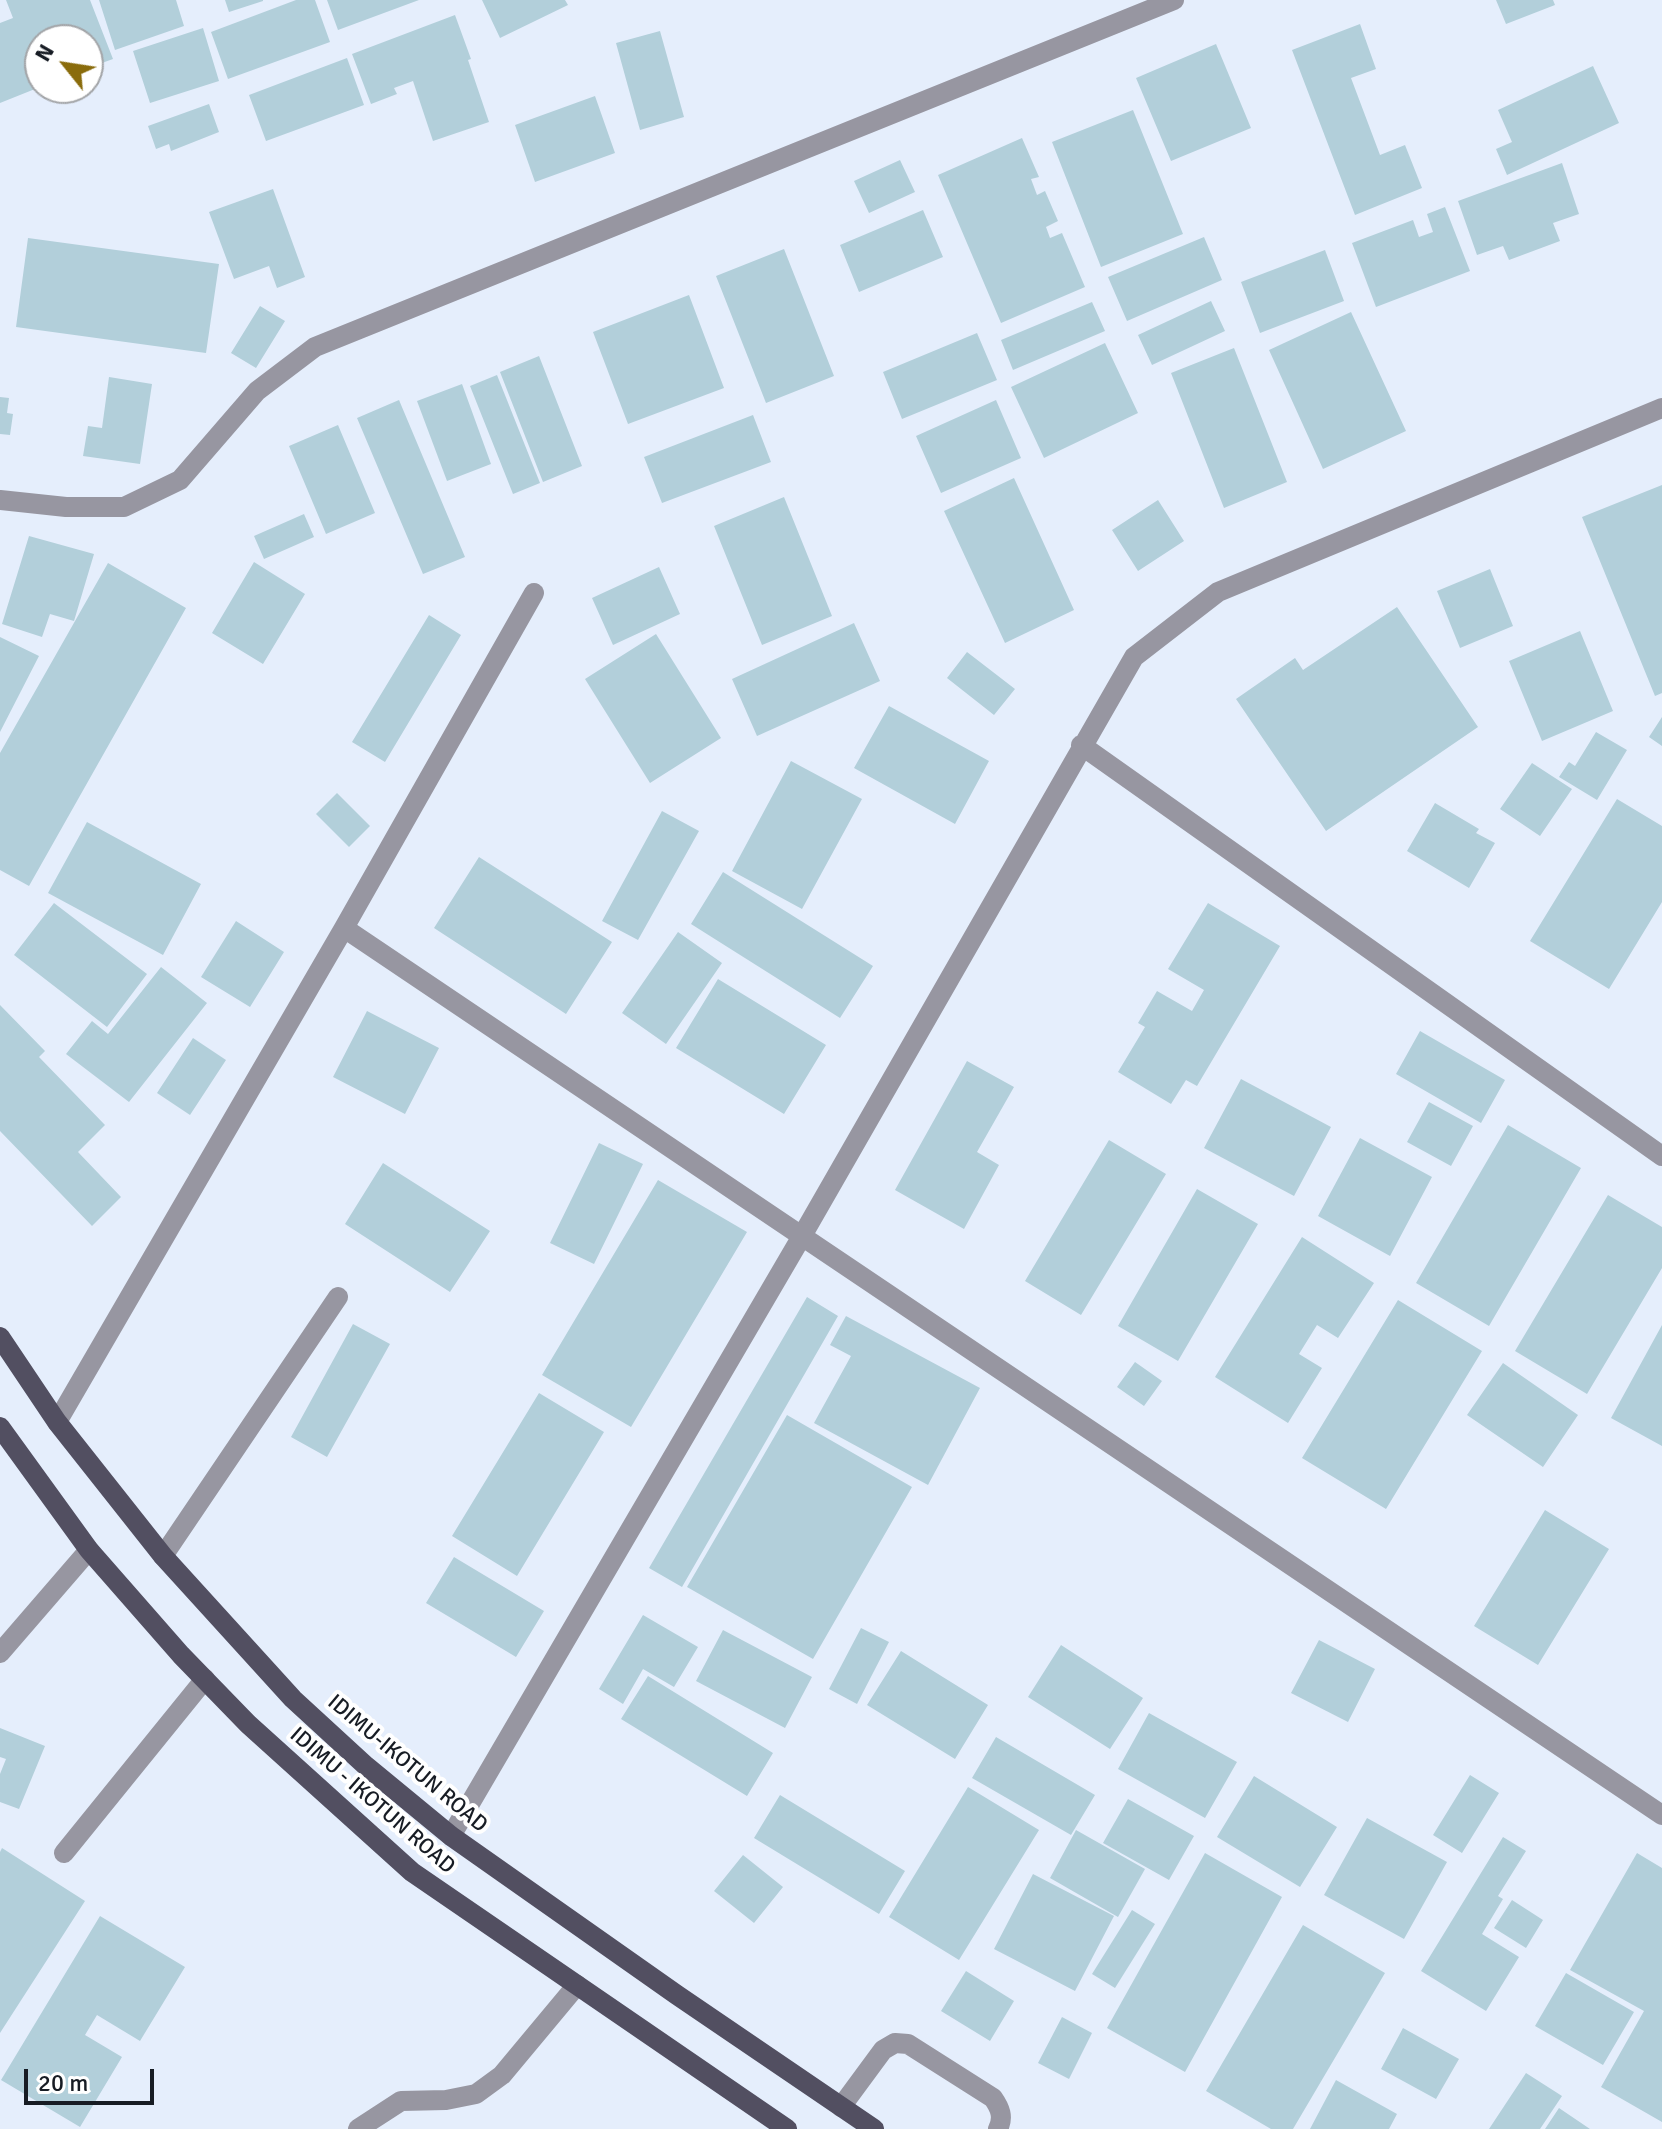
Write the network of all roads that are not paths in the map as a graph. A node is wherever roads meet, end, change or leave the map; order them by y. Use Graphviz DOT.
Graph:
graph roads {
  1 [pos="1174,0"];
  2 [pos="1662,408"];
  3 [pos="0,500"];
  4 [pos="534,593"];
  5 [pos="1081,745"];
  6 [pos="344,928"];
  7 [pos="1662,1156"];
  8 [pos="802,1236"];
  9 [pos="338,1297"];
  10 [pos="0,1337"];
  11 [pos="57,1422"];
  12 [pos="0,1427"];
  13 [pos="89,1550"];
  14 [pos="163,1556"];
  15 [pos="0,1653"];
  16 [pos="205,1679"];
  17 [pos="1662,1815"];
  18 [pos="451,1836"];
  19 [pos="64,1853"];
  20 [pos="577,1985"];
  21 [pos="841,2107"];
  22 [pos="358,2129"];
  23 [pos="787,2129"];
  24 [pos="874,2129"];
  25 [pos="998,2129"];
  1 -- 3 [label="street"];
  2 -- 5 [label="street"];
  4 -- 6 [label="street"];
  5 -- 7 [label="street"];
  5 -- 8 [label="street"];
  6 -- 8 [label="street"];
  6 -- 11 [label="street"];
  8 -- 17 [label="street"];
  8 -- 18 [label="street"];
  9 -- 14 [label="street"];
  10 -- 11 [label="main road, IDIMU-IKOTUN ROAD"];
  11 -- 14 [label="main road, IDIMU-IKOTUN ROAD"];
  12 -- 13 [label="main road, IDIMU - IKOTUN ROAD"];
  13 -- 15 [label="street"];
  13 -- 16 [label="main road, IDIMU - IKOTUN ROAD"];
  14 -- 18 [label="main road, IDIMU-IKOTUN ROAD"];
  16 -- 19 [label="street"];
  16 -- 20 [label="main road, IDIMU - IKOTUN ROAD"];
  18 -- 21 [label="main road, IDIMU-IKOTUN ROAD"];
  20 -- 22 [label="street"];
  20 -- 23 [label="main road, IDIMU - IKOTUN ROAD"];
  21 -- 24 [label="main road, IDIMU-IKOTUN ROAD"];
  21 -- 25 [label="street"];
}
